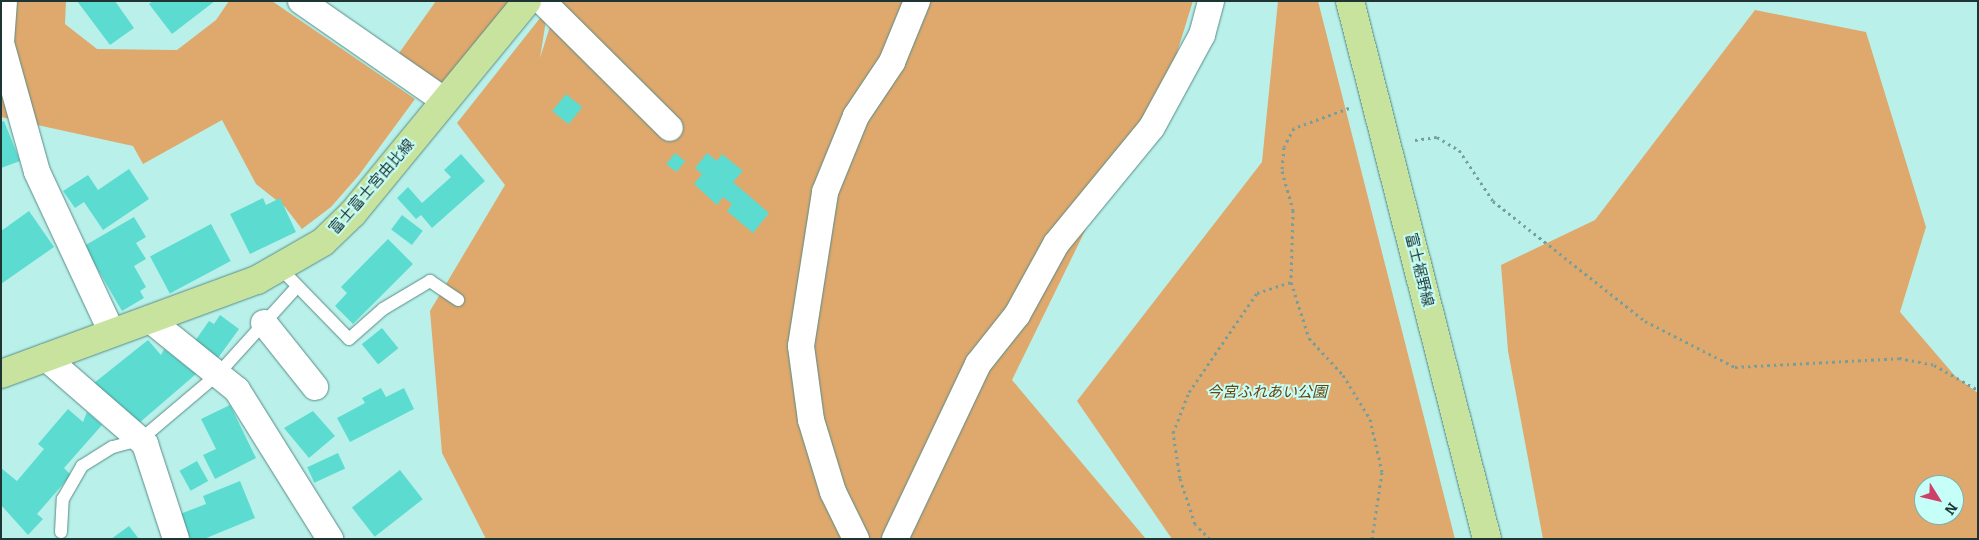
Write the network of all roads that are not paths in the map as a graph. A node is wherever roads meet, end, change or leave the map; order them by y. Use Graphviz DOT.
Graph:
graph roads {
  1 [pos="4,1"];
  2 [pos="301,1"];
  3 [pos="527,1"];
  4 [pos="542,1"];
  5 [pos="917,1"];
  6 [pos="1210,1"];
  7 [pos="1350,1"];
  8 [pos="1,42"];
  9 [pos="445,101"];
  10 [pos="670,128"];
  11 [pos="288,277"];
  12 [pos="458,300"];
  13 [pos="149,319"];
  14 [pos="264,323"];
  15 [pos="112,333"];
  16 [pos="41,358"];
  17 [pos="1,374"];
  18 [pos="218,374"];
  19 [pos="315,388"];
  20 [pos="140,440"];
  21 [pos="61,532"];
  22 [pos="176,539"];
  23 [pos="330,539"];
  24 [pos="856,539"];
  25 [pos="895,539"];
  26 [pos="1487,539"];
  1 -- 8 [label="street"];
  2 -- 9 [label="street"];
  3 -- 9 [label="main road, 富士富士宮由比線"];
  4 -- 10 [label="street"];
  5 -- 24 [label="street"];
  6 -- 25 [label="street"];
  7 -- 26 [label="main road, 富士裾野線"];
  8 -- 15 [label="street"];
  9 -- 11 [label="main road, 富士富士宮由比線"];
  11 -- 12 [label="lane"];
  11 -- 13 [label="main road, 富士富士宮由比線"];
  11 -- 14 [label="lane"];
  13 -- 15 [label="main road, 富士富士宮由比線"];
  13 -- 18 [label="street"];
  14 -- 18 [label="lane"];
  14 -- 19 [label="street"];
  15 -- 16 [label="main road, 富士富士宮由比線"];
  16 -- 17 [label="main road, 富士富士宮由比線"];
  16 -- 20 [label="street"];
  18 -- 20 [label="lane"];
  18 -- 23 [label="street"];
  20 -- 21 [label="lane"];
  20 -- 22 [label="street"];
}
